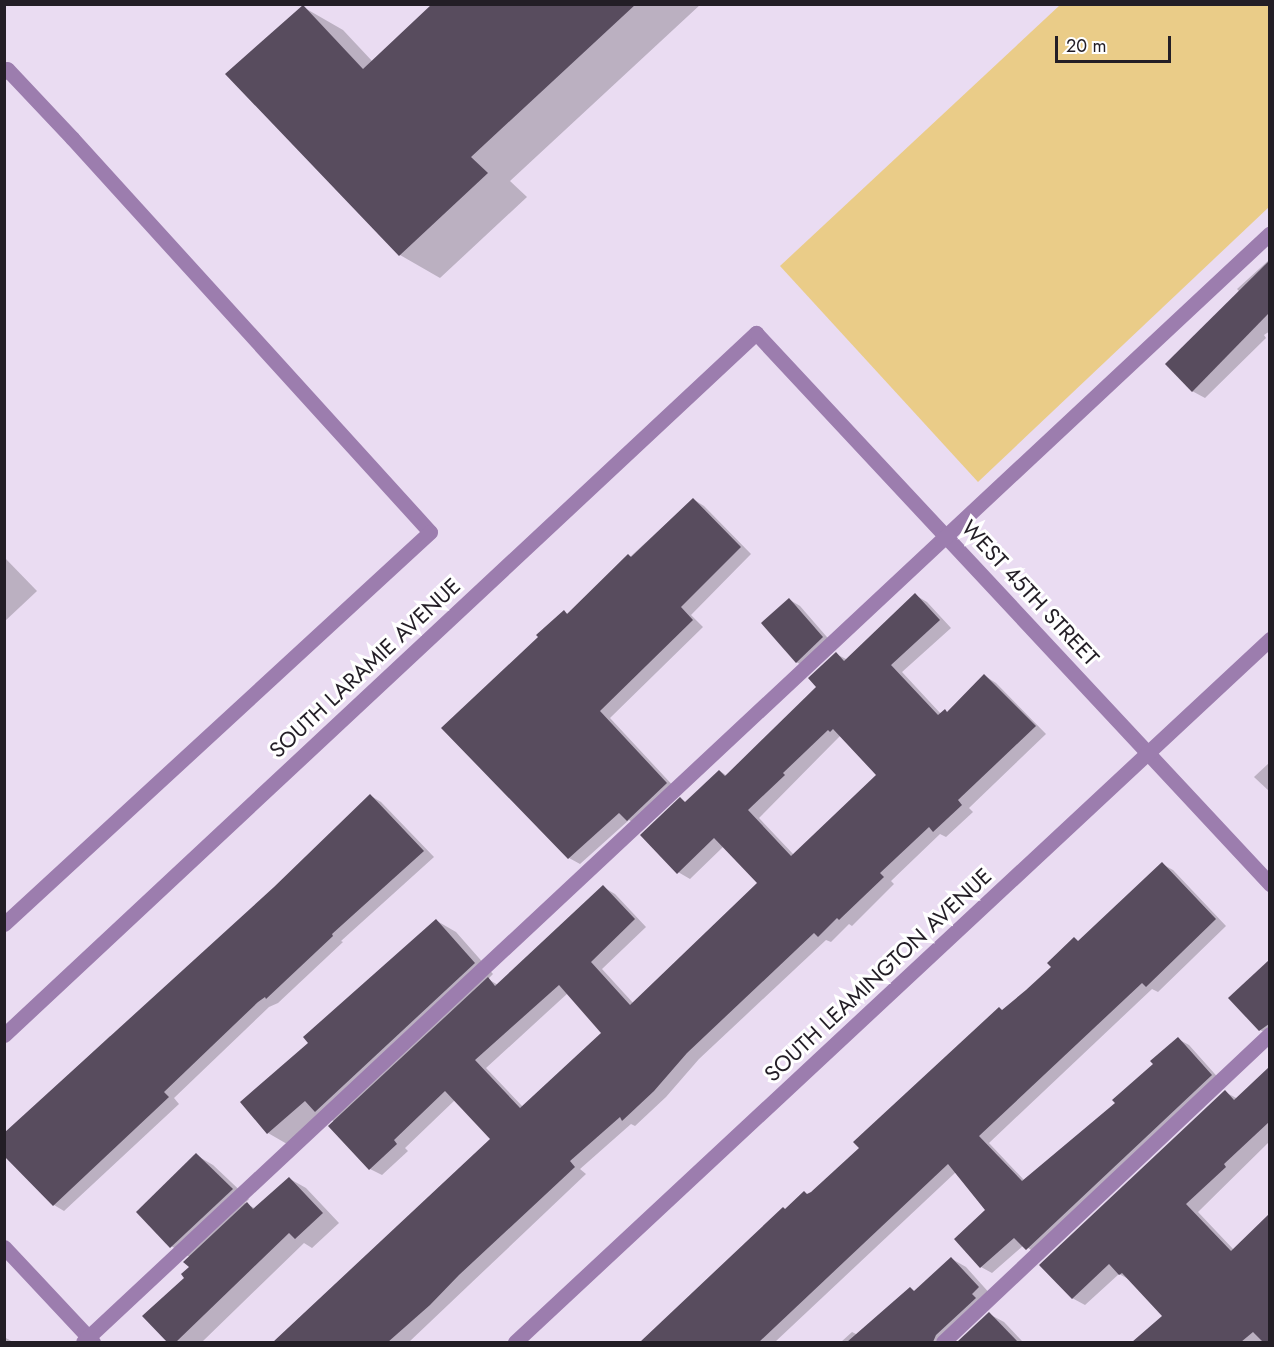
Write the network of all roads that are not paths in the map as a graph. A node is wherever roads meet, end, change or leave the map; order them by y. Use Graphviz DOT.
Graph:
graph roads {
  1 [pos="4,72"];
  2 [pos="1269,232"];
  3 [pos="756,333"];
  4 [pos="945,535"];
  5 [pos="1269,639"];
  6 [pos="1149,754"];
  7 [pos="1269,884"];
  8 [pos="4,924"];
  9 [pos="1269,1034"];
  10 [pos="4,1035"];
  11 [pos="4,1247"];
  12 [pos="88,1341"];
  13 [pos="515,1342"];
  14 [pos="943,1342"];
  1 -- 8 [label="street"];
  2 -- 4 [label="street"];
  3 -- 4 [label="street, WEST 45TH STREET"];
  3 -- 10 [label="street, SOUTH LARAMIE AVENUE"];
  4 -- 6 [label="street, WEST 45TH STREET"];
  4 -- 12 [label="street"];
  5 -- 6 [label="street, SOUTH LEAMINGTON AVENUE"];
  6 -- 7 [label="street, WEST 45TH STREET"];
  6 -- 13 [label="street, SOUTH LEAMINGTON AVENUE"];
  9 -- 14 [label="street"];
  11 -- 12 [label="street"];
}
